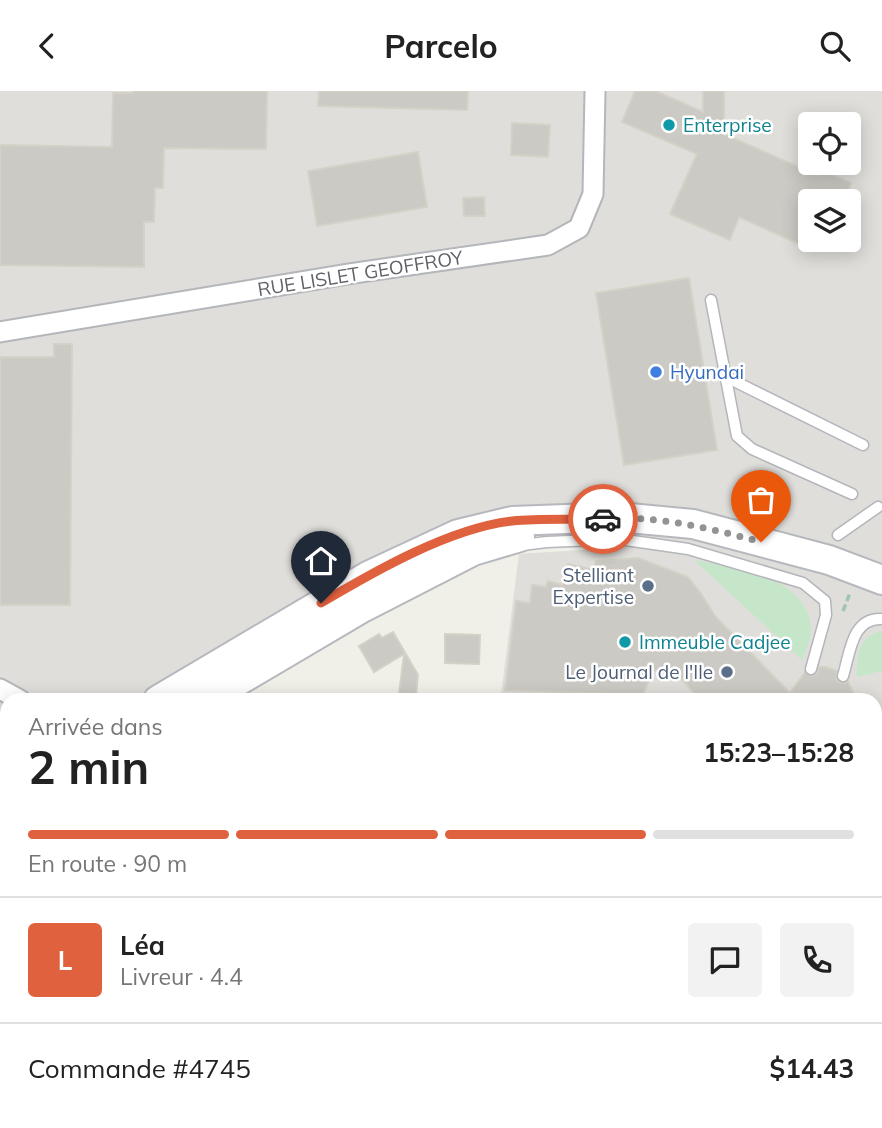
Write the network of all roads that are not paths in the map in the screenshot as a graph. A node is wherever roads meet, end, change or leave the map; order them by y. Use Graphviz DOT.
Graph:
graph roads {
  1 [pos="595,91"];
  2 [pos="711,300"];
  3 [pos="0,332"];
  4 [pos="726,377"];
  5 [pos="863,445"];
  6 [pos="852,494"];
  7 [pos="878,507"];
  8 [pos="576,520"];
  9 [pos="619,529"];
  10 [pos="838,535"];
  11 [pos="473,551"];
  12 [pos="882,579"];
  13 [pos="882,619"];
  14 [pos="811,669"];
  15 [pos="843,676"];
  16 [pos="170,693"];
  17 [pos="217,693"];
  1 -- 3 [label="street, RUE LISLET GEOFFROY"];
  2 -- 4 [label="lane"];
  4 -- 5 [label="lane"];
  4 -- 6 [label="lane"];
  7 -- 10 [label="lane"];
  8 -- 9 [label="main road"];
  8 -- 11 [label="main road"];
  8 -- 16 [label="main road"];
  9 -- 11 [label="lane"];
  9 -- 12 [label="main road"];
  9 -- 14 [label="lane"];
  11 -- 17 [label="main road"];
  13 -- 15 [label="lane"];
}
